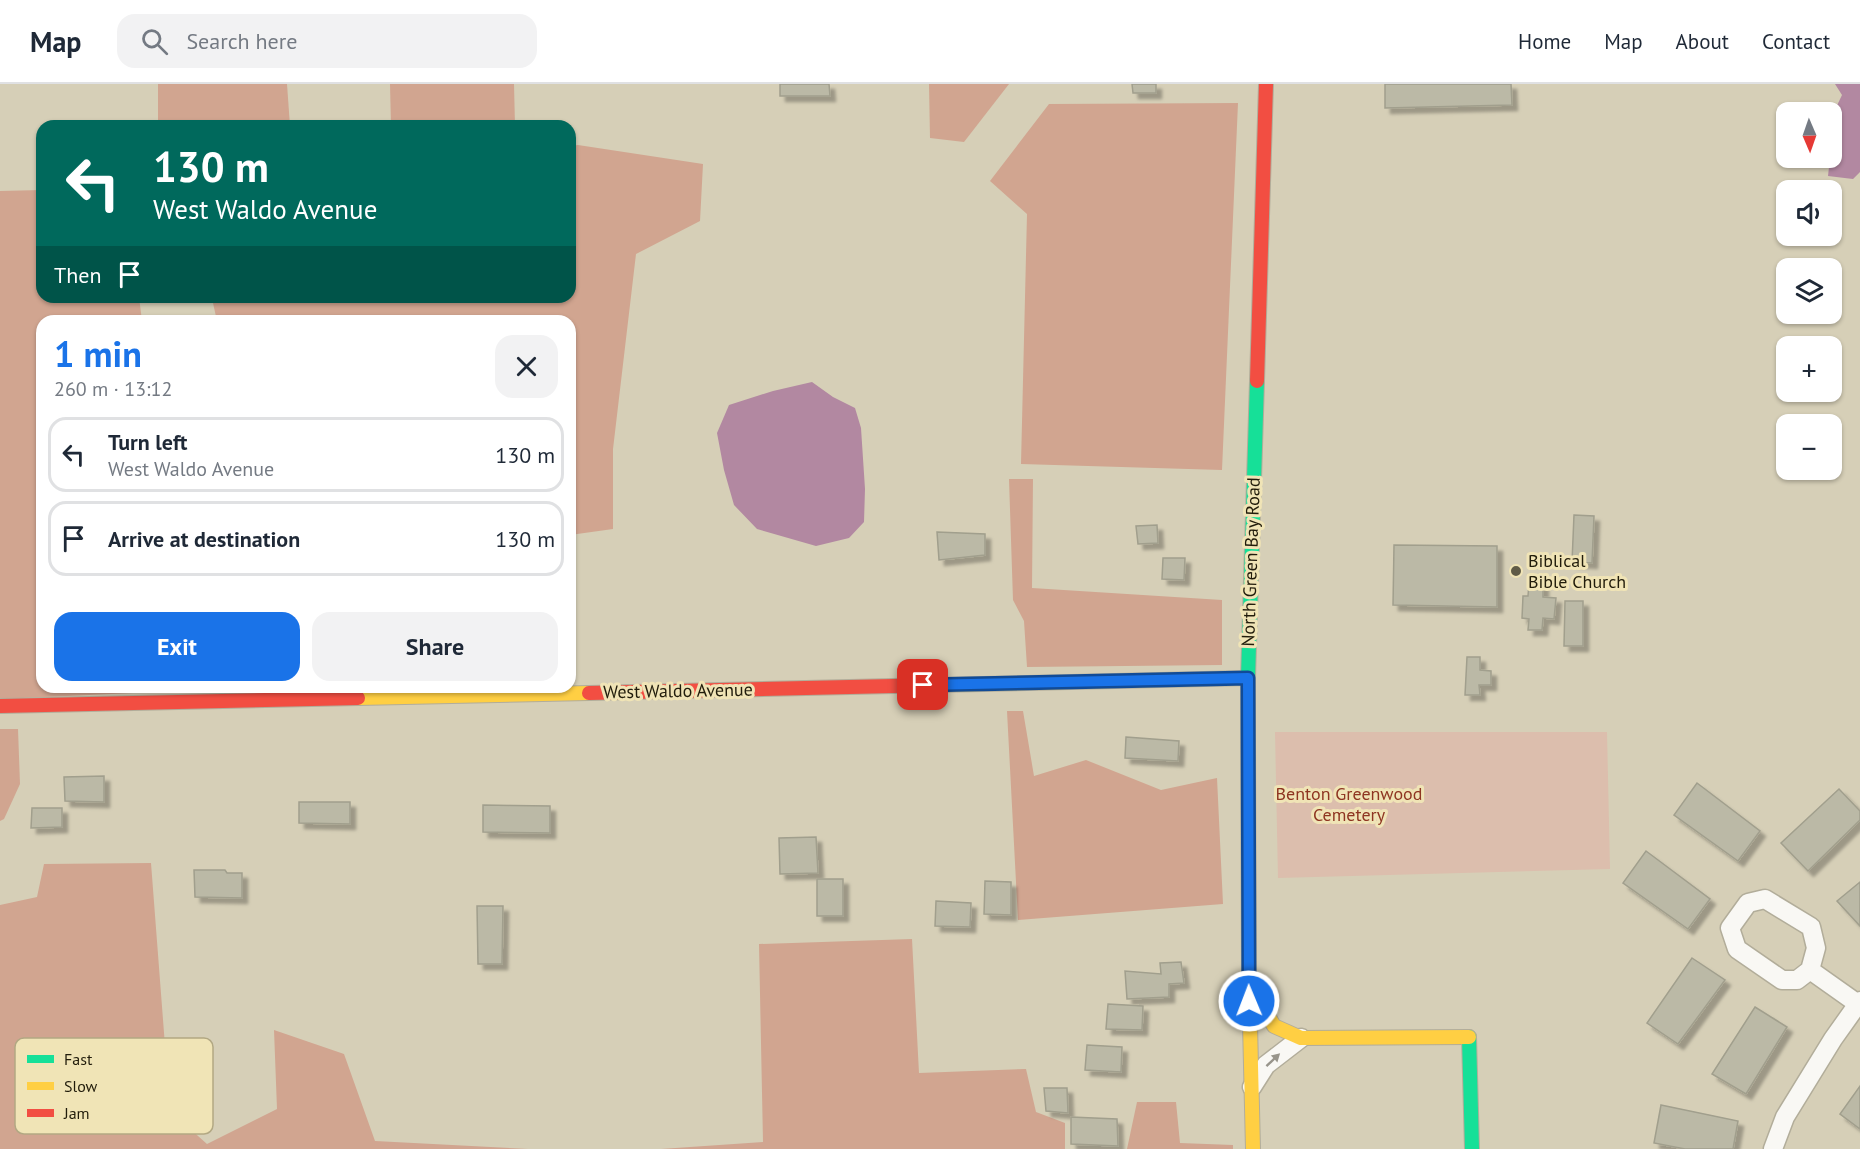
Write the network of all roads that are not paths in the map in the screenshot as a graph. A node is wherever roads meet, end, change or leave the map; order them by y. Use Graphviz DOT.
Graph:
graph roads {
  1 [pos="1266,84"];
  2 [pos="1248,678"];
  3 [pos="0,706"];
  4 [pos="1810,970"];
  5 [pos="1249,982"];
  6 [pos="1859,1003"];
  7 [pos="1301,1038"];
  8 [pos="1251,1088"];
  9 [pos="1253,1149"];
  10 [pos="1472,1149"];
  11 [pos="1773,1149"];
  1 -- 2 [label="street, North Green Bay Road"];
  2 -- 3 [label="street, West Waldo Avenue"];
  2 -- 5 [label="street, North Green Bay Road"];
  4 -- 4 [label="street"];
  4 -- 6 [label="street"];
  5 -- 7 [label="street"];
  5 -- 8 [label="street, North Green Bay Road"];
  6 -- 11 [label="street"];
  8 -- 7 [label="street, one-way"];
  7 -- 10 [label="street"];
  8 -- 9 [label="street, North Green Bay Road"];
}
